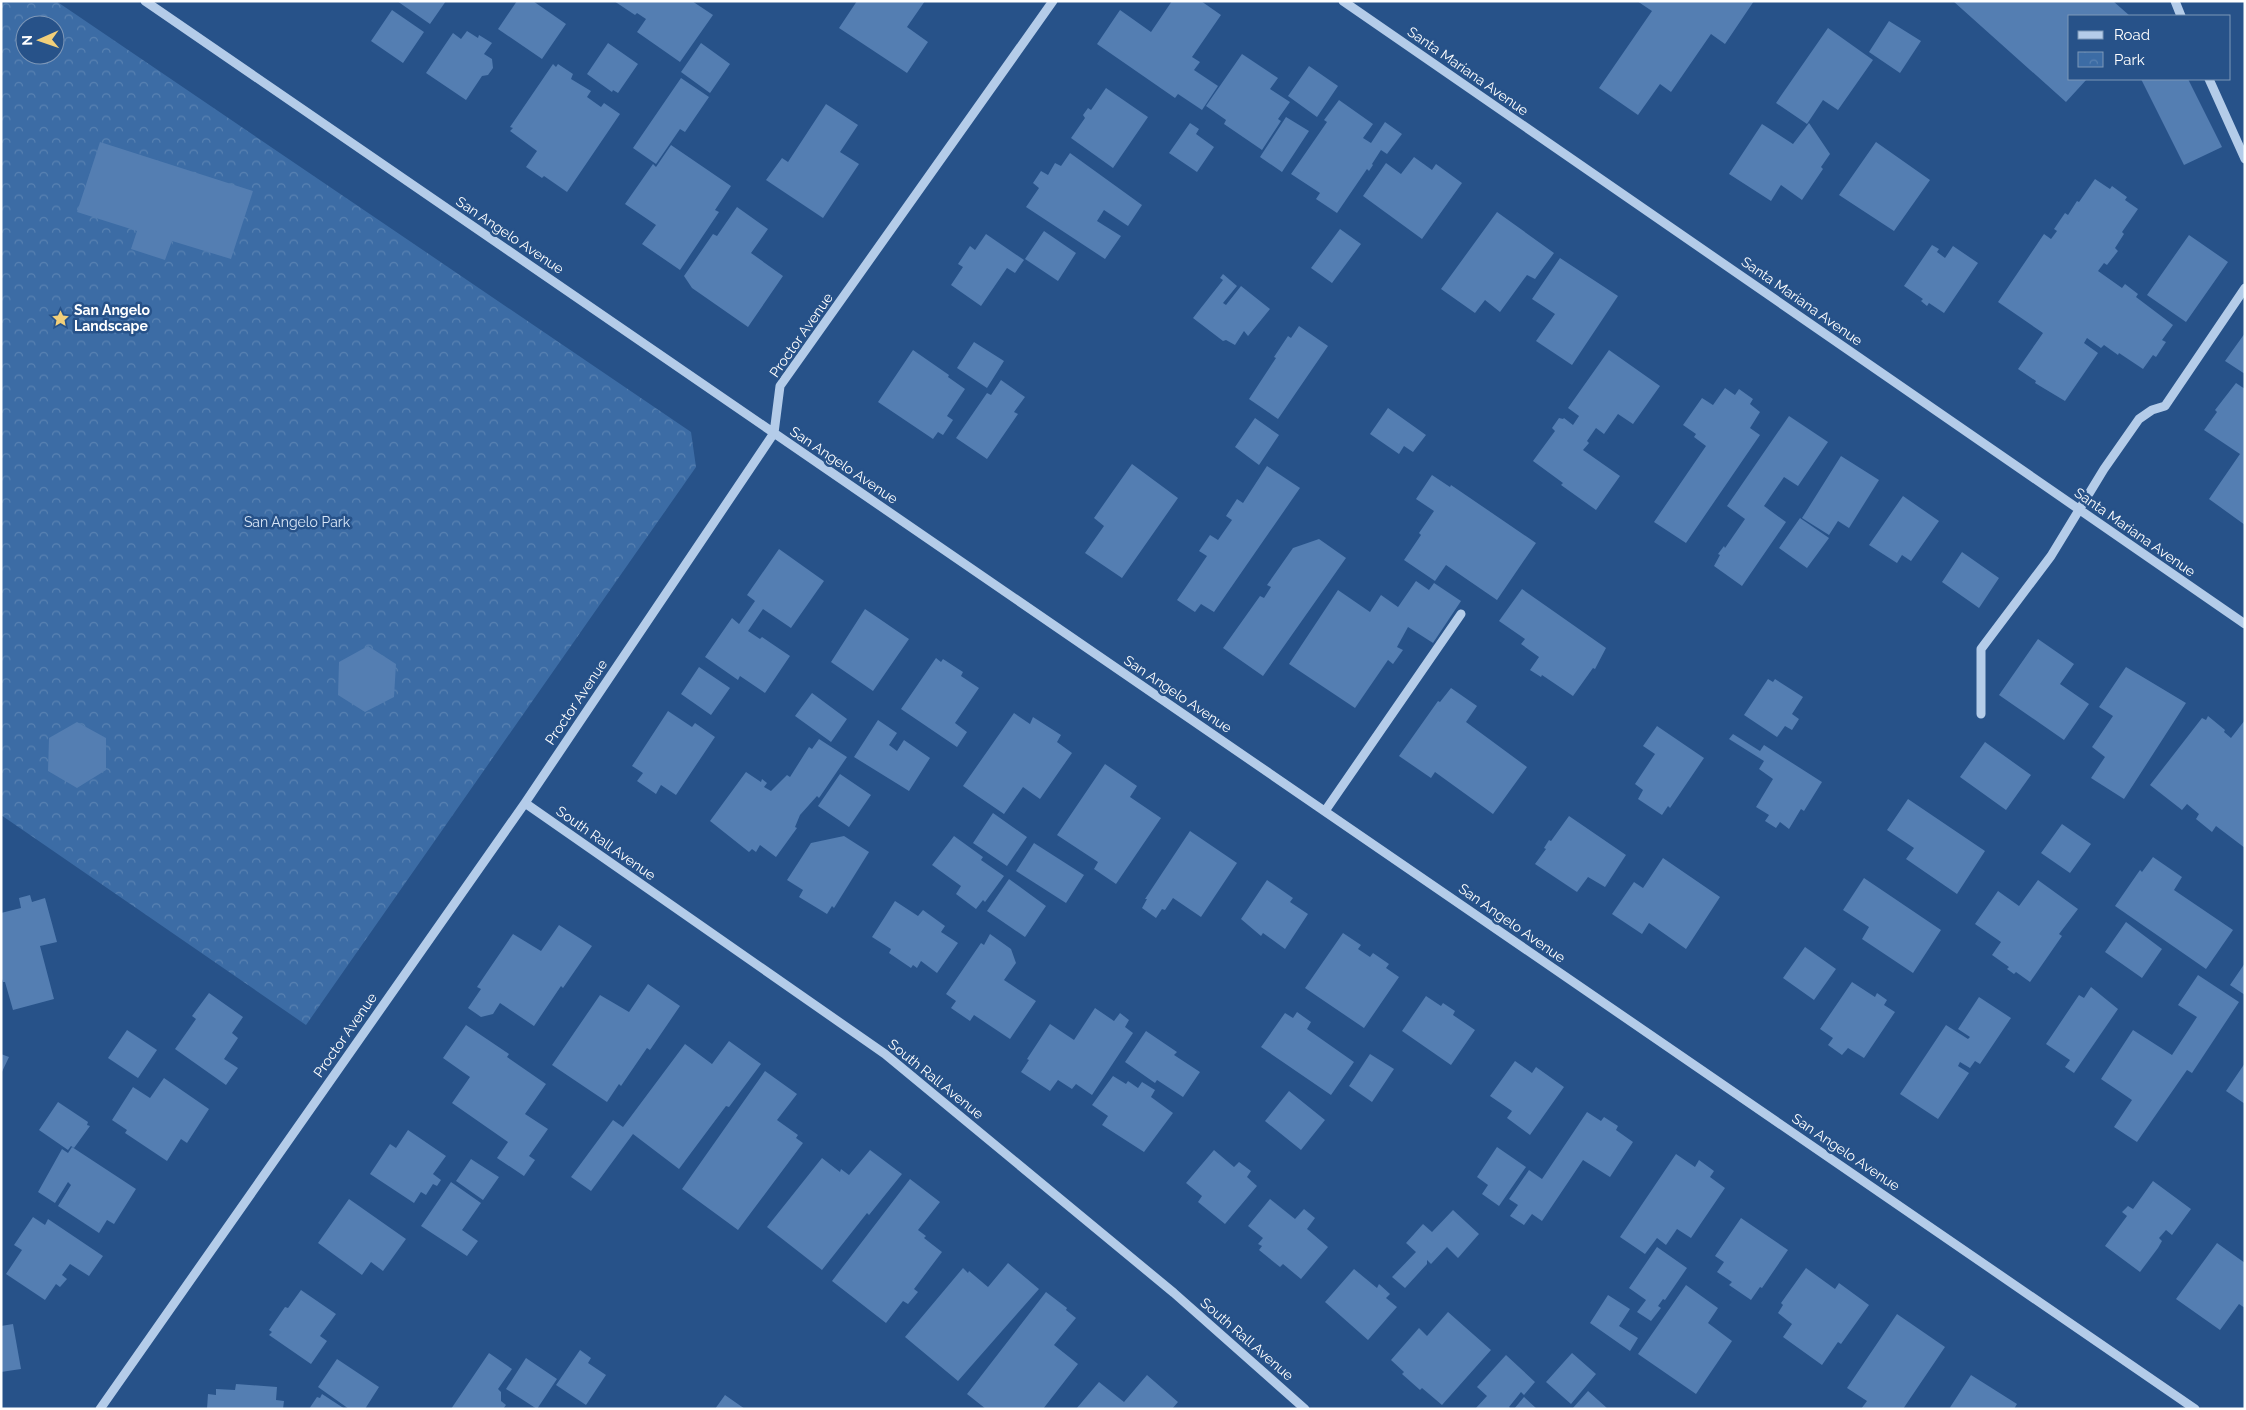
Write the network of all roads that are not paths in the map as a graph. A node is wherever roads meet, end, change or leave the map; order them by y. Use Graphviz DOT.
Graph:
graph roads {
  1 [pos="145,1"];
  2 [pos="1053,1"];
  3 [pos="1343,1"];
  4 [pos="2175,1"];
  5 [pos="2181,15"];
  6 [pos="2209,80"];
  7 [pos="2245,159"];
  8 [pos="2245,288"];
  9 [pos="774,433"];
  10 [pos="2079,510"];
  11 [pos="1461,614"];
  12 [pos="2245,624"];
  13 [pos="1981,714"];
  14 [pos="525,803"];
  15 [pos="1324,811"];
  16 [pos="100,1409"];
  17 [pos="1305,1409"];
  18 [pos="2195,1409"];
  1 -- 9 [label="street, San Angelo Avenue"];
  2 -- 9 [label="street, Proctor Avenue"];
  3 -- 10 [label="street, Santa Mariana Avenue"];
  4 -- 5 [label="street"];
  6 -- 7 [label="street"];
  8 -- 10 [label="street"];
  9 -- 14 [label="street, Proctor Avenue"];
  9 -- 15 [label="street, San Angelo Avenue"];
  10 -- 12 [label="street, Santa Mariana Avenue"];
  10 -- 13 [label="street"];
  11 -- 15 [label="street"];
  14 -- 16 [label="street, Proctor Avenue"];
  14 -- 17 [label="street, South Rall Avenue"];
  15 -- 18 [label="street, San Angelo Avenue"];
}
